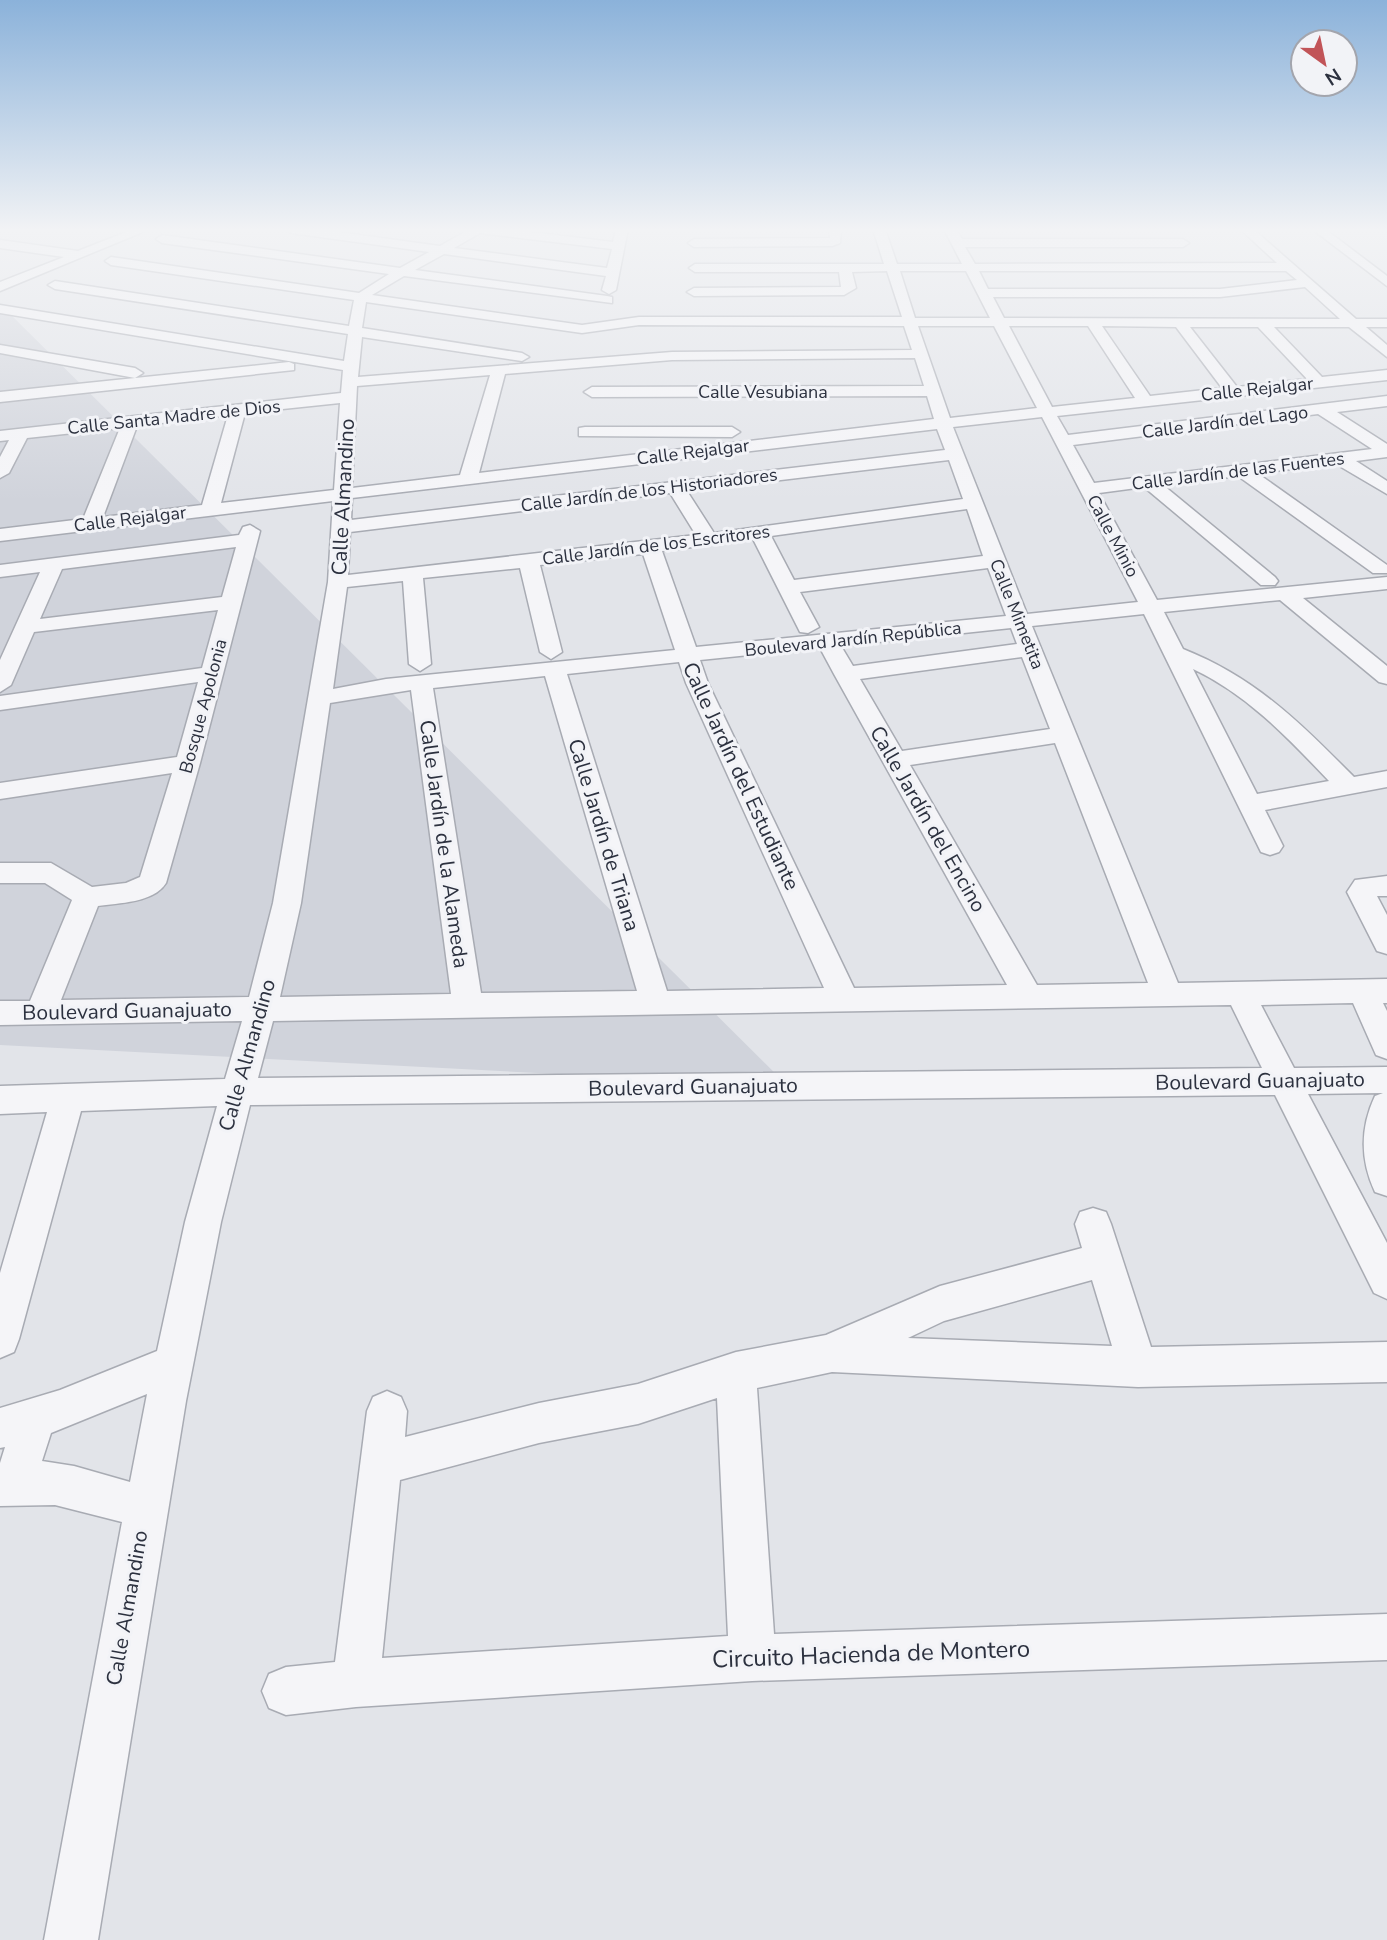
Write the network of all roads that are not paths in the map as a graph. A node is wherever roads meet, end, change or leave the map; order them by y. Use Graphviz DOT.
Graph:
graph roads {
  1 [pos="64,320"];
  2 [pos="276,320"];
  3 [pos="357,320"];
  4 [pos="515,320"];
  5 [pos="603,320"];
  6 [pos="910,320"];
  7 [pos="1349,320"];
  8 [pos="998,322"];
  9 [pos="911,323"];
  10 [pos="1092,323"];
  11 [pos="1180,323"];
  12 [pos="1262,323"];
  13 [pos="1353,323"];
  14 [pos="1387,323"];
  15 [pos="356,331"];
  16 [pos="599,344"];
  17 [pos="0,349"];
  18 [pos="1387,353"];
  19 [pos="922,354"];
  20 [pos="309,360"];
  21 [pos="570,364"];
  22 [pos="499,370"];
  23 [pos="1387,374"];
  24 [pos="173,379"];
  25 [pos="350,382"];
  26 [pos="1318,382"];
  27 [pos="934,391"];
  28 [pos="1233,392"];
  29 [pos="0,397"];
  30 [pos="1387,401"];
  31 [pos="1146,402"];
  32 [pos="238,410"];
  33 [pos="1322,410"];
  34 [pos="1047,412"];
  35 [pos="130,422"];
  36 [pos="944,424"];
  37 [pos="585,430"];
  38 [pos="863,432"];
  39 [pos="21,434"];
  40 [pos="0,436"];
  41 [pos="1064,441"];
  42 [pos="1387,451"];
  43 [pos="955,454"];
  44 [pos="1339,458"];
  45 [pos="1241,470"];
  46 [pos="0,473"];
  47 [pos="468,479"];
  48 [pos="1148,482"];
  49 [pos="675,487"];
  50 [pos="1088,489"];
  51 [pos="1387,489"];
  52 [pos="345,493"];
  53 [pos="973,503"];
  54 [pos="210,509"];
  55 [pos="91,524"];
  56 [pos="343,527"];
  57 [pos="759,532"];
  58 [pos="0,535"];
  59 [pos="708,539"];
  60 [pos="651,547"];
  61 [pos="995,561"];
  62 [pos="529,562"];
  63 [pos="54,564"];
  64 [pos="0,571"];
  65 [pos="413,574"];
  66 [pos="1385,574"];
  67 [pos="338,582"];
  68 [pos="788,587"];
  69 [pos="1277,587"];
  70 [pos="1148,600"];
  71 [pos="230,602"];
  72 [pos="1015,614"];
  73 [pos="26,627"];
  74 [pos="818,634"];
  75 [pos="683,648"];
  76 [pos="1030,649"];
  77 [pos="1175,654"];
  78 [pos="552,660"];
  79 [pos="212,673"];
  80 [pos="420,673"];
  81 [pos="845,674"];
  82 [pos="1387,677"];
  83 [pos="0,685"];
  84 [pos="321,686"];
  85 [pos="0,703"];
  86 [pos="1066,734"];
  87 [pos="895,760"];
  88 [pos="188,763"];
  89 [pos="1387,779"];
  90 [pos="1348,786"];
  91 [pos="0,792"];
  92 [pos="1249,804"];
  93 [pos="1270,846"];
  94 [pos="0,873"];
  95 [pos="1387,886"];
  96 [pos="87,897"];
  97 [pos="1387,943"];
  98 [pos="1375,991"];
  99 [pos="1168,995"];
  100 [pos="1241,995"];
  101 [pos="1029,997"];
  102 [pos="845,1000"];
  103 [pos="655,1002"];
  104 [pos="468,1005"];
  105 [pos="260,1009"];
  106 [pos="41,1012"];
  107 [pos="0,1013"];
  108 [pos="1387,1046"];
  109 [pos="1387,1080"];
  110 [pos="1286,1081"];
  111 [pos="237,1092"];
  112 [pos="68,1098"];
  113 [pos="0,1101"];
  114 [pos="1387,1106"];
  115 [pos="1387,1181"];
  116 [pos="1387,1281"];
  117 [pos="0,1339"];
  118 [pos="828,1354"];
  119 [pos="1387,1362"];
  120 [pos="174,1364"];
  121 [pos="1138,1367"];
  122 [pos="736,1372"];
  123 [pos="387,1411"];
  124 [pos="17,1422"];
  125 [pos="381,1464"];
  126 [pos="8,1483"];
  127 [pos="144,1509"];
  128 [pos="1387,1637"];
  129 [pos="752,1658"];
  130 [pos="356,1683"];
  131 [pos="286,1691"];
  132 [pos="71,1940"];
  1 -- 20 [label="street"];
  2 -- 15 [label="street"];
  3 -- 15 [label="street, Calle Almandino"];
  4 -- 16 [label="street"];
  5 -- 16 [label="street"];
  6 -- 9 [label="street, Calle Mimetita"];
  7 -- 13 [label="street"];
  8 -- 9 [label="street"];
  8 -- 10 [label="street"];
  8 -- 34 [label="street, Calle Minio"];
  9 -- 16 [label="street"];
  9 -- 19 [label="street, Calle Mimetita"];
  10 -- 11 [label="street"];
  10 -- 31 [label="street"];
  11 -- 12 [label="street"];
  11 -- 28 [label="street"];
  12 -- 13 [label="street"];
  12 -- 26 [label="street"];
  13 -- 14 [label="street"];
  13 -- 18 [label="street"];
  15 -- 21 [label="street"];
  15 -- 25 [label="street, Calle Almandino"];
  16 -- 19 [label="street"];
  16 -- 21 [label="street"];
  16 -- 37 [label="street"];
  17 -- 24 [label="street"];
  19 -- 27 [label="street, Calle Mimetita"];
  20 -- 24 [label="street"];
  20 -- 25 [label="street"];
  21 -- 22 [label="street"];
  22 -- 25 [label="street"];
  22 -- 47 [label="street"];
  23 -- 26 [label="street, Calle Rejalgar"];
  24 -- 29 [label="street"];
  25 -- 32 [label="street, Calle Santa Madre de Dios"];
  25 -- 52 [label="street, Calle Almandino"];
  26 -- 28 [label="street, Calle Rejalgar"];
  27 -- 36 [label="street, Calle Mimetita"];
  27 -- 37 [label="street, Calle Vesubiana"];
  28 -- 31 [label="street, Calle Rejalgar"];
  30 -- 33 [label="street, Calle Jardín del Lago"];
  31 -- 34 [label="street, Calle Rejalgar"];
  32 -- 35 [label="street, Calle Santa Madre de Dios"];
  32 -- 54 [label="street"];
  33 -- 41 [label="street, Calle Jardín del Lago"];
  33 -- 42 [label="street"];
  34 -- 36 [label="street, Calle Rejalgar"];
  34 -- 41 [label="street, Calle Minio"];
  35 -- 39 [label="street, Calle Santa Madre de Dios"];
  35 -- 55 [label="street"];
  36 -- 38 [label="street, Calle Rejalgar"];
  36 -- 43 [label="street, Calle Mimetita"];
  37 -- 38 [label="street, Calle Rejalgar"];
  37 -- 38 [label="street"];
  37 -- 47 [label="street, Calle Rejalgar"];
  39 -- 40 [label="street, Calle Santa Madre de Dios"];
  39 -- 46 [label="street"];
  41 -- 50 [label="street, Calle Minio"];
  42 -- 44 [label="street, Calle Jardín de las Fuentes"];
  43 -- 49 [label="street, Calle Jardín de los Historiadores"];
  43 -- 53 [label="street, Calle Mimetita"];
  44 -- 45 [label="street, Calle Jardín de las Fuentes"];
  44 -- 51 [label="street"];
  45 -- 48 [label="street, Calle Jardín de las Fuentes"];
  45 -- 66 [label="street"];
  47 -- 52 [label="street, Calle Rejalgar"];
  48 -- 50 [label="street, Calle Jardín de las Fuentes"];
  48 -- 69 [label="street"];
  49 -- 56 [label="street, Calle Jardín de los Historiadores"];
  49 -- 59 [label="street"];
  50 -- 70 [label="street, Calle Minio"];
  52 -- 54 [label="street, Calle Rejalgar"];
  52 -- 56 [label="street, Calle Almandino"];
  53 -- 57 [label="street, Calle Jardín de los Escritores"];
  53 -- 61 [label="street, Calle Mimetita"];
  54 -- 55 [label="street, Calle Rejalgar"];
  55 -- 58 [label="street, Calle Rejalgar"];
  56 -- 67 [label="street, Calle Almandino"];
  57 -- 59 [label="street, Calle Jardín de los Escritores"];
  57 -- 68 [label="street, Calle Jardín del Encino"];
  59 -- 60 [label="street, Calle Jardín de los Escritores"];
  60 -- 62 [label="street, Calle Jardín de los Escritores"];
  60 -- 75 [label="street, Calle Jardín del Estudiante"];
  61 -- 68 [label="street"];
  61 -- 72 [label="street, Calle Mimetita"];
  62 -- 65 [label="street, Calle Jardín de los Escritores"];
  62 -- 78 [label="street, Calle Jardín de Triana"];
  63 -- 64 [label="street, Bosque Apolonia"];
  63 -- 71 [label="street, Bosque Apolonia"];
  63 -- 73 [label="street"];
  65 -- 67 [label="street, Calle Jardín de los Escritores"];
  65 -- 80 [label="street, Calle Jardín de la Alameda"];
  66 -- 69 [label="street, Boulevard Jardín República"];
  67 -- 84 [label="street, Calle Almandino"];
  68 -- 74 [label="street, Calle Jardín del Encino"];
  69 -- 70 [label="street, Boulevard Jardín República"];
  69 -- 82 [label="street"];
  70 -- 72 [label="street, Boulevard Jardín República"];
  70 -- 77 [label="street, Calle Minio"];
  71 -- 73 [label="street"];
  71 -- 79 [label="street, Bosque Apolonia"];
  72 -- 74 [label="street, Boulevard Jardín República"];
  72 -- 76 [label="street, Calle Mimetita"];
  73 -- 83 [label="street"];
  74 -- 75 [label="street, Boulevard Jardín República"];
  74 -- 81 [label="street, Calle Jardín del Encino"];
  75 -- 78 [label="street, Boulevard Jardín República"];
  75 -- 102 [label="street, Calle Jardín del Estudiante"];
  76 -- 81 [label="street"];
  76 -- 86 [label="street, Calle Mimetita"];
  77 -- 90 [label="street"];
  77 -- 92 [label="street, Calle Minio"];
  78 -- 80 [label="street, Boulevard Jardín República"];
  78 -- 103 [label="street, Calle Jardín de Triana"];
  79 -- 85 [label="street"];
  79 -- 88 [label="street, Bosque Apolonia"];
  80 -- 84 [label="street, Boulevard Jardín República"];
  80 -- 104 [label="street, Calle Jardín de la Alameda"];
  81 -- 87 [label="street, Calle Jardín del Encino"];
  84 -- 105 [label="street, Calle Almandino"];
  86 -- 87 [label="street"];
  86 -- 99 [label="street, Calle Mimetita"];
  87 -- 101 [label="street, Calle Jardín del Encino"];
  88 -- 91 [label="street"];
  88 -- 96 [label="street, Bosque Apolonia"];
  89 -- 90 [label="street"];
  90 -- 92 [label="street"];
  92 -- 93 [label="street, Calle Minio"];
  94 -- 96 [label="street"];
  95 -- 97 [label="street"];
  96 -- 106 [label="street"];
  98 -- 100 [label="street, Boulevard Guanajuato"];
  98 -- 108 [label="street"];
  99 -- 100 [label="street, Boulevard Guanajuato"];
  99 -- 101 [label="street, Boulevard Guanajuato"];
  100 -- 110 [label="street"];
  101 -- 102 [label="street, Boulevard Guanajuato"];
  102 -- 103 [label="street, Boulevard Guanajuato"];
  103 -- 104 [label="street, Boulevard Guanajuato"];
  104 -- 105 [label="street, Boulevard Guanajuato"];
  105 -- 106 [label="street, Boulevard Guanajuato"];
  105 -- 111 [label="street, Calle Almandino"];
  106 -- 107 [label="street, Boulevard Guanajuato"];
  109 -- 110 [label="street, Boulevard Guanajuato"];
  110 -- 111 [label="street, Boulevard Guanajuato"];
  110 -- 116 [label="street"];
  111 -- 112 [label="street, Boulevard Guanajuato"];
  111 -- 120 [label="street, Calle Almandino"];
  112 -- 113 [label="street, Boulevard Guanajuato"];
  112 -- 117 [label="street"];
  114 -- 115 [label="street"];
  118 -- 121 [label="street"];
  118 -- 121 [label="street"];
  118 -- 122 [label="street"];
  119 -- 121 [label="street"];
  120 -- 124 [label="street"];
  120 -- 127 [label="street, Calle Almandino"];
  122 -- 125 [label="street"];
  122 -- 129 [label="street"];
  123 -- 125 [label="street"];
  124 -- 126 [label="street"];
  125 -- 130 [label="street"];
  126 -- 127 [label="street"];
  127 -- 132 [label="street, Calle Almandino"];
  128 -- 129 [label="street, Circuito Hacienda de Montero"];
  129 -- 130 [label="street, Circuito Hacienda de Montero"];
  130 -- 131 [label="street, Circuito Hacienda de Montero"];
}
